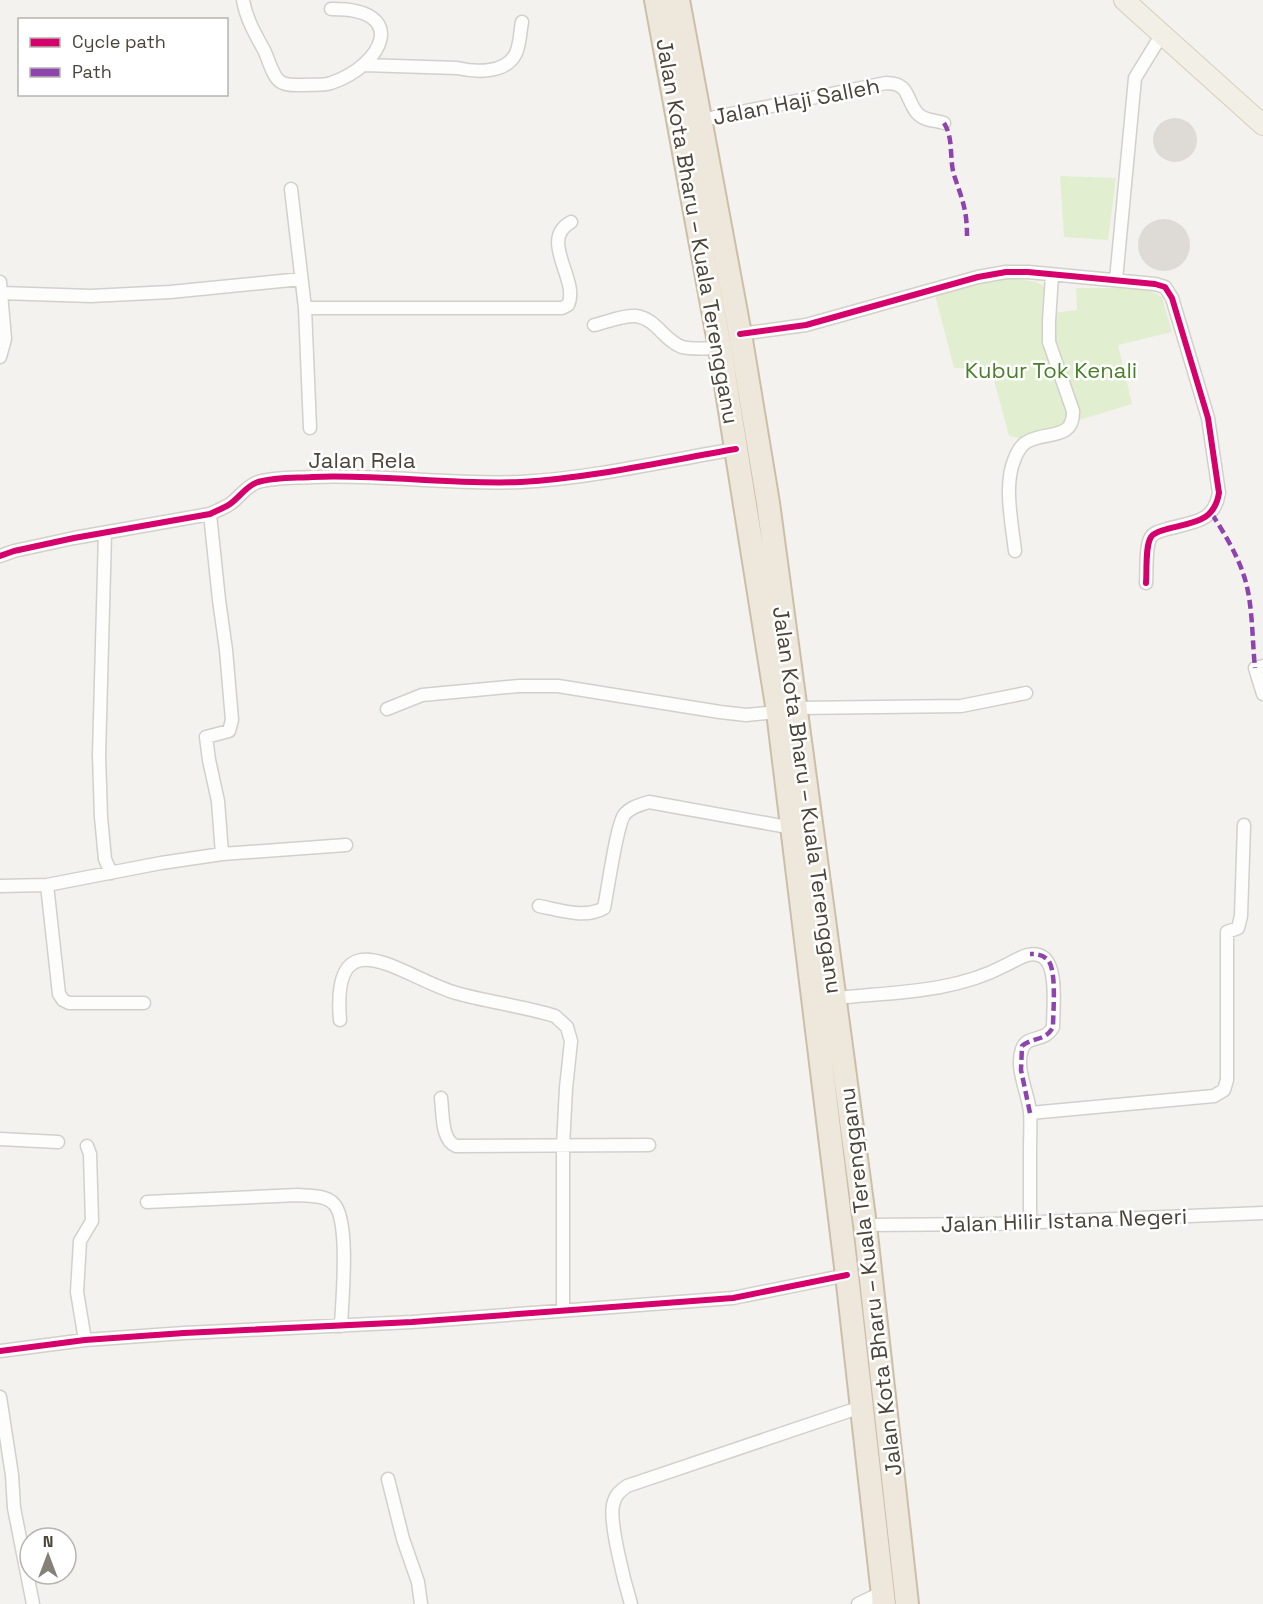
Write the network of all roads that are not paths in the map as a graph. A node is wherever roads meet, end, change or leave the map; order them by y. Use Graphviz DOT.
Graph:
graph roads {
  1 [pos="243,0"];
  2 [pos="656,0"];
  3 [pos="678,0"];
  4 [pos="1124,0"];
  5 [pos="331,9"];
  6 [pos="522,22"];
  7 [pos="1162,34"];
  8 [pos="363,65"];
  9 [pos="701,120"];
  10 [pos="944,123"];
  11 [pos="1263,125"];
  12 [pos="291,189"];
  13 [pos="571,222"];
  14 [pos="1052,274"];
  15 [pos="302,279"];
  16 [pos="1116,280"];
  17 [pos="0,288"];
  18 [pos="305,308"];
  19 [pos="594,325"];
  20 [pos="740,334"];
  21 [pos="720,348"];
  22 [pos="0,357"];
  23 [pos="310,428"];
  24 [pos="736,449"];
  25 [pos="210,514"];
  26 [pos="105,534"];
  27 [pos="1015,551"];
  28 [pos="0,556"];
  29 [pos="1146,584"];
  30 [pos="1263,666"];
  31 [pos="1026,693"];
  32 [pos="1263,694"];
  33 [pos="387,709"];
  34 [pos="787,710"];
  35 [pos="1244,825"];
  36 [pos="793,828"];
  37 [pos="346,845"];
  38 [pos="222,854"];
  39 [pos="111,873"];
  40 [pos="47,885"];
  41 [pos="0,886"];
  42 [pos="539,906"];
  43 [pos="836,998"];
  44 [pos="144,1003"];
  45 [pos="340,1020"];
  46 [pos="441,1098"];
  47 [pos="1030,1113"];
  48 [pos="0,1139"];
  49 [pos="58,1142"];
  50 [pos="649,1145"];
  51 [pos="87,1146"];
  52 [pos="563,1146"];
  53 [pos="147,1202"];
  54 [pos="1263,1213"];
  55 [pos="1030,1223"];
  56 [pos="865,1225"];
  57 [pos="847,1275"];
  58 [pos="563,1309"];
  59 [pos="341,1326"];
  60 [pos="85,1340"];
  61 [pos="0,1352"];
  62 [pos="0,1396"];
  63 [pos="861,1407"];
  64 [pos="388,1479"];
  65 [pos="883,1598"];
  66 [pos="33,1604"];
  67 [pos="421,1604"];
  68 [pos="631,1604"];
  69 [pos="858,1604"];
  70 [pos="907,1604"];
  1 -- 8 [label="street"];
  2 -- 21 [label="highway, Jalan Kota Bharu – Kuala Terengganu"];
  3 -- 9 [label="highway, Jalan Kota Bharu – Kuala Terengganu"];
  4 -- 7 [label="main road"];
  5 -- 8 [label="street"];
  6 -- 8 [label="street"];
  7 -- 11 [label="main road"];
  7 -- 16 [label="street"];
  9 -- 10 [label="street, Jalan Haji Salleh"];
  9 -- 20 [label="highway, Jalan Kota Bharu – Kuala Terengganu"];
  12 -- 15 [label="street"];
  13 -- 18 [label="street"];
  14 -- 16 [label="street"];
  14 -- 20 [label="street"];
  14 -- 27 [label="street"];
  15 -- 17 [label="street"];
  15 -- 18 [label="street"];
  16 -- 29 [label="street"];
  17 -- 22 [label="street"];
  18 -- 23 [label="street"];
  19 -- 21 [label="street"];
  20 -- 34 [label="highway, Jalan Kota Bharu – Kuala Terengganu"];
  21 -- 24 [label="highway, Jalan Kota Bharu – Kuala Terengganu"];
  24 -- 25 [label="street, Jalan Rela"];
  24 -- 34 [label="highway, Jalan Kota Bharu – Kuala Terengganu"];
  25 -- 26 [label="street, Jalan Rela"];
  25 -- 38 [label="street"];
  26 -- 28 [label="street, Jalan Rela"];
  26 -- 39 [label="street"];
  30 -- 32 [label="street"];
  31 -- 34 [label="street"];
  33 -- 34 [label="street"];
  34 -- 36 [label="highway, Jalan Kota Bharu – Kuala Terengganu"];
  34 -- 43 [label="highway, Jalan Kota Bharu – Kuala Terengganu"];
  35 -- 47 [label="street"];
  36 -- 42 [label="street"];
  36 -- 57 [label="highway, Jalan Kota Bharu – Kuala Terengganu"];
  37 -- 38 [label="street"];
  38 -- 39 [label="street"];
  39 -- 40 [label="street"];
  40 -- 41 [label="street"];
  40 -- 44 [label="street"];
  43 -- 47 [label="street"];
  43 -- 56 [label="highway, Jalan Kota Bharu – Kuala Terengganu"];
  45 -- 52 [label="street"];
  46 -- 52 [label="street"];
  47 -- 55 [label="street"];
  48 -- 49 [label="street"];
  50 -- 52 [label="street"];
  51 -- 60 [label="street"];
  52 -- 58 [label="street"];
  53 -- 59 [label="street"];
  54 -- 55 [label="street, Jalan Hilir Istana Negeri"];
  55 -- 56 [label="street, Jalan Hilir Istana Negeri"];
  56 -- 70 [label="highway, Jalan Kota Bharu – Kuala Terengganu"];
  57 -- 58 [label="street"];
  57 -- 63 [label="highway, Jalan Kota Bharu – Kuala Terengganu"];
  58 -- 59 [label="street"];
  59 -- 60 [label="street"];
  60 -- 61 [label="street"];
  62 -- 66 [label="street"];
  63 -- 65 [label="highway, Jalan Kota Bharu – Kuala Terengganu"];
  63 -- 68 [label="street"];
  64 -- 67 [label="street"];
  65 -- 69 [label="street"];
}
